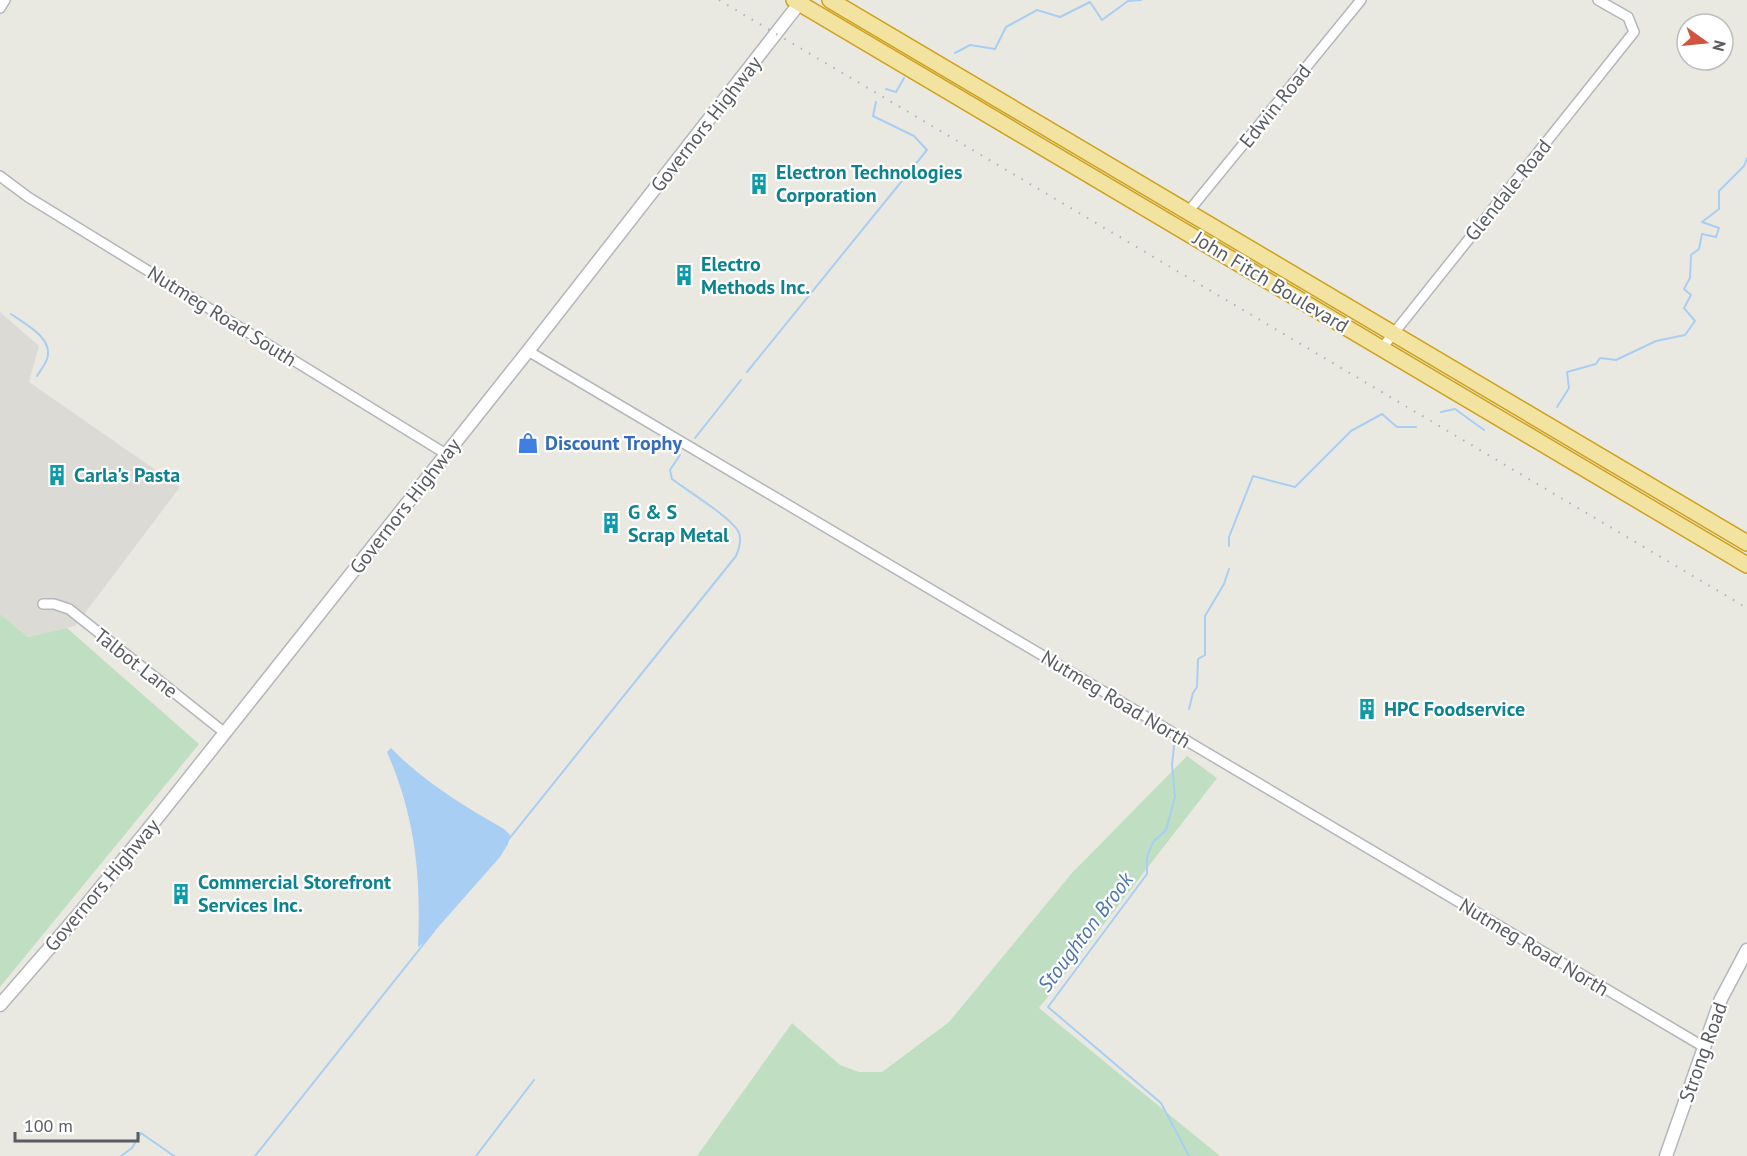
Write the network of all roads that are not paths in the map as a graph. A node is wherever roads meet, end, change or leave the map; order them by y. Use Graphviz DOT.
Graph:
graph roads {
  1 [pos="5,0"];
  2 [pos="830,0"];
  3 [pos="1361,0"];
  4 [pos="1598,0"];
  5 [pos="799,1"];
  6 [pos="0,8"];
  7 [pos="0,176"];
  8 [pos="1188,212"];
  9 [pos="1394,333"];
  10 [pos="1382,348"];
  11 [pos="528,351"];
  12 [pos="446,454"];
  13 [pos="1747,543"];
  14 [pos="1747,565"];
  15 [pos="43,604"];
  16 [pos="225,733"];
  17 [pos="1747,950"];
  18 [pos="0,1005"];
  19 [pos="1704,1047"];
  20 [pos="1666,1156"];
  1 -- 6 [label="street"];
  2 -- 8 [label="highway, John Fitch Boulevard"];
  3 -- 8 [label="street, Edwin Road"];
  4 -- 9 [label="street, Glendale Road"];
  5 -- 10 [label="highway, John Fitch Boulevard"];
  5 -- 11 [label="street, Governors Highway"];
  7 -- 12 [label="street, Nutmeg Road South"];
  8 -- 9 [label="highway, John Fitch Boulevard"];
  9 -- 10 [label="street, Glendale Road"];
  9 -- 13 [label="highway, John Fitch Boulevard"];
  10 -- 14 [label="highway, John Fitch Boulevard"];
  11 -- 12 [label="street, Governors Highway"];
  11 -- 19 [label="street, Nutmeg Road North"];
  12 -- 16 [label="street, Governors Highway"];
  15 -- 16 [label="street, Talbot Lane"];
  16 -- 18 [label="street, Governors Highway"];
  17 -- 19 [label="street, Strong Road"];
  19 -- 20 [label="street, Strong Road"];
}
